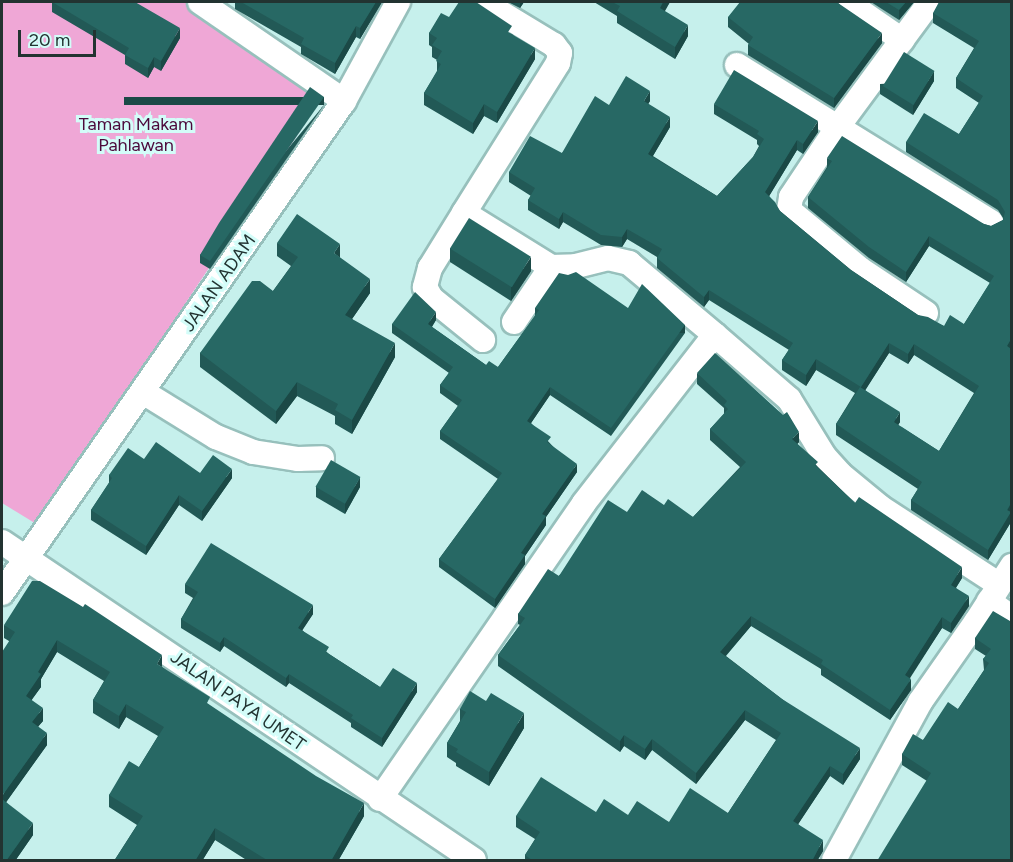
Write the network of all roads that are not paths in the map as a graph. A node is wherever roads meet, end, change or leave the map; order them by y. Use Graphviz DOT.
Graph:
graph roads {
  1 [pos="200,2"];
  2 [pos="398,2"];
  3 [pos="483,2"];
  4 [pos="847,2"];
  5 [pos="930,2"];
  6 [pos="902,40"];
  7 [pos="737,65"];
  8 [pos="344,101"];
  9 [pos="837,128"];
  10 [pos="464,213"];
  11 [pos="991,222"];
  12 [pos="551,267"];
  13 [pos="926,313"];
  14 [pos="514,322"];
  15 [pos="715,335"];
  16 [pos="483,340"];
  17 [pos="143,392"];
  18 [pos="322,458"];
  19 [pos="2,542"];
  20 [pos="26,556"];
  21 [pos="999,584"];
  22 [pos="2,593"];
  23 [pos="1011,618"];
  24 [pos="380,799"];
  25 [pos="474,861"];
  26 [pos="834,861"];
  1 -- 8 [label="street"];
  2 -- 8 [label="street, JALAN ADAM"];
  3 -- 10 [label="street"];
  4 -- 6 [label="street"];
  5 -- 6 [label="street"];
  6 -- 9 [label="street"];
  7 -- 9 [label="street"];
  8 -- 17 [label="street, JALAN ADAM"];
  9 -- 11 [label="street"];
  9 -- 13 [label="street"];
  10 -- 12 [label="street"];
  10 -- 16 [label="street"];
  12 -- 14 [label="street"];
  12 -- 15 [label="street"];
  15 -- 21 [label="street"];
  15 -- 24 [label="street"];
  17 -- 18 [label="street"];
  17 -- 20 [label="street, JALAN ADAM"];
  19 -- 20 [label="street, JALAN PAYA UMET"];
  20 -- 22 [label="street, JALAN ADAM"];
  20 -- 24 [label="street, JALAN PAYA UMET"];
  21 -- 23 [label="street"];
  21 -- 26 [label="street"];
  24 -- 25 [label="street, JALAN PAYA UMET"];
}
